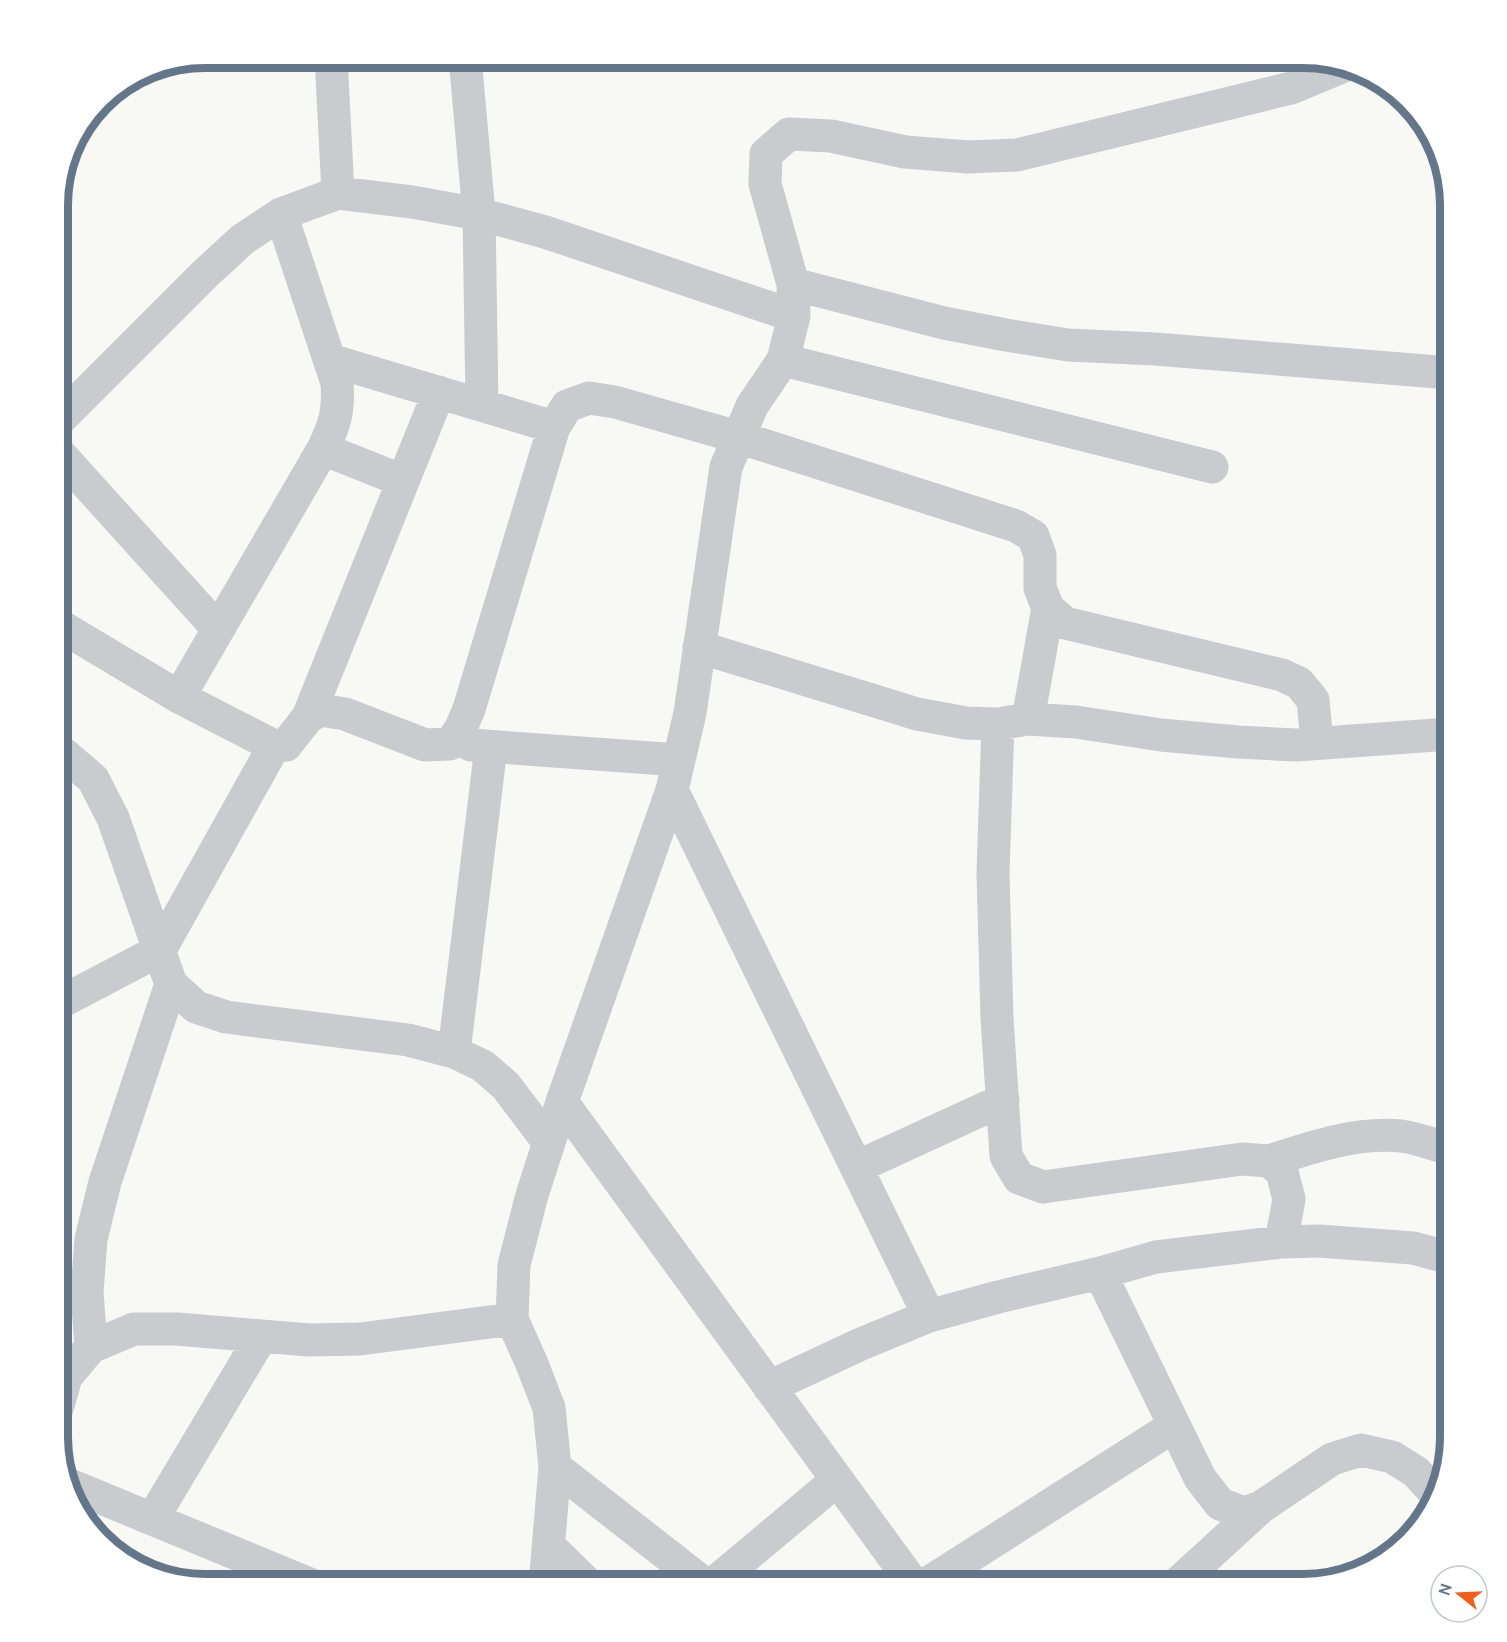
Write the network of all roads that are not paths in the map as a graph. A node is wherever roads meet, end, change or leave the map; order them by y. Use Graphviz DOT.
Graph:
graph roads {
  1 [pos="332,68"];
  2 [pos="466,68"];
  3 [pos="1332,71"];
  4 [pos="338,193"];
  5 [pos="281,214"];
  6 [pos="479,214"];
  7 [pos="793,300"];
  8 [pos="330,360"];
  9 [pos="783,360"];
  10 [pos="1440,372"];
  11 [pos="439,392"];
  12 [pos="482,405"];
  13 [pos="68,411"];
  14 [pos="554,427"];
  15 [pos="738,437"];
  16 [pos="323,449"];
  17 [pos="68,463"];
  18 [pos="1212,467"];
  19 [pos="403,481"];
  20 [pos="1048,608"];
  21 [pos="218,629"];
  22 [pos="68,631"];
  23 [pos="699,647"];
  24 [pos="179,697"];
  25 [pos="308,717"];
  26 [pos="1013,721"];
  27 [pos="1440,735"];
  28 [pos="1317,743"];
  29 [pos="450,744"];
  30 [pos="274,746"];
  31 [pos="491,747"];
  32 [pos="68,758"];
  33 [pos="675,775"];
  34 [pos="160,950"];
  35 [pos="171,984"];
  36 [pos="68,998"];
  37 [pos="454,1052"];
  38 [pos="1003,1101"];
  39 [pos="562,1102"];
  40 [pos="549,1143"];
  41 [pos="1440,1146"];
  42 [pos="1269,1161"];
  43 [pos="857,1167"];
  44 [pos="1281,1242"];
  45 [pos="1440,1255"];
  46 [pos="1100,1273"];
  47 [pos="929,1316"];
  48 [pos="512,1319"];
  49 [pos="261,1337"];
  50 [pos="91,1347"];
  51 [pos="68,1375"];
  52 [pos="769,1388"];
  53 [pos="1174,1426"];
  54 [pos="555,1467"];
  55 [pos="837,1480"];
  56 [pos="1429,1487"];
  57 [pos="77,1488"];
  58 [pos="1261,1507"];
  59 [pos="153,1518"];
  60 [pos="549,1545"];
  61 [pos="286,1574"];
  62 [pos="547,1574"];
  63 [pos="578,1574"];
  64 [pos="692,1574"];
  65 [pos="725,1574"];
  66 [pos="906,1574"];
  67 [pos="942,1574"];
  68 [pos="1188,1574"];
  1 -- 4 [label="street"];
  2 -- 6 [label="street"];
  3 -- 7 [label="street"];
  4 -- 5 [label="street"];
  4 -- 6 [label="street"];
  5 -- 8 [label="street"];
  5 -- 13 [label="street"];
  6 -- 7 [label="street"];
  6 -- 12 [label="street"];
  7 -- 9 [label="street"];
  7 -- 10 [label="street"];
  8 -- 11 [label="street"];
  8 -- 16 [label="street"];
  9 -- 15 [label="street"];
  9 -- 18 [label="street"];
  11 -- 12 [label="street"];
  11 -- 19 [label="street"];
  12 -- 14 [label="street"];
  14 -- 15 [label="street"];
  14 -- 29 [label="street"];
  15 -- 20 [label="street"];
  15 -- 23 [label="street"];
  16 -- 19 [label="street"];
  16 -- 21 [label="street"];
  17 -- 21 [label="street"];
  19 -- 25 [label="street"];
  20 -- 26 [label="street"];
  20 -- 28 [label="street"];
  21 -- 24 [label="street"];
  22 -- 24 [label="street"];
  23 -- 26 [label="street"];
  23 -- 33 [label="street"];
  24 -- 30 [label="street"];
  25 -- 29 [label="street"];
  25 -- 30 [label="street"];
  26 -- 28 [label="street"];
  26 -- 38 [label="street"];
  27 -- 28 [label="street"];
  29 -- 31 [label="street"];
  30 -- 34 [label="street"];
  31 -- 33 [label="street"];
  31 -- 37 [label="street"];
  32 -- 34 [label="street"];
  33 -- 39 [label="street"];
  33 -- 43 [label="street"];
  34 -- 35 [label="street"];
  34 -- 36 [label="street"];
  35 -- 37 [label="street"];
  35 -- 50 [label="street"];
  37 -- 40 [label="street"];
  38 -- 42 [label="street"];
  38 -- 43 [label="street"];
  39 -- 40 [label="street"];
  39 -- 52 [label="street"];
  40 -- 48 [label="street"];
  41 -- 42 [label="street"];
  42 -- 44 [label="street"];
  43 -- 47 [label="street"];
  44 -- 45 [label="street"];
  44 -- 46 [label="street"];
  46 -- 47 [label="street"];
  46 -- 53 [label="street"];
  47 -- 52 [label="street"];
  48 -- 49 [label="street"];
  48 -- 54 [label="street"];
  49 -- 50 [label="street"];
  49 -- 59 [label="street"];
  50 -- 51 [label="street"];
  52 -- 55 [label="street"];
  53 -- 58 [label="street"];
  53 -- 67 [label="street"];
  54 -- 60 [label="street"];
  54 -- 64 [label="street"];
  55 -- 65 [label="street"];
  55 -- 66 [label="street"];
  56 -- 58 [label="street"];
  57 -- 59 [label="street"];
  58 -- 68 [label="street"];
  59 -- 61 [label="street"];
  60 -- 62 [label="street"];
  60 -- 63 [label="street"];
}
